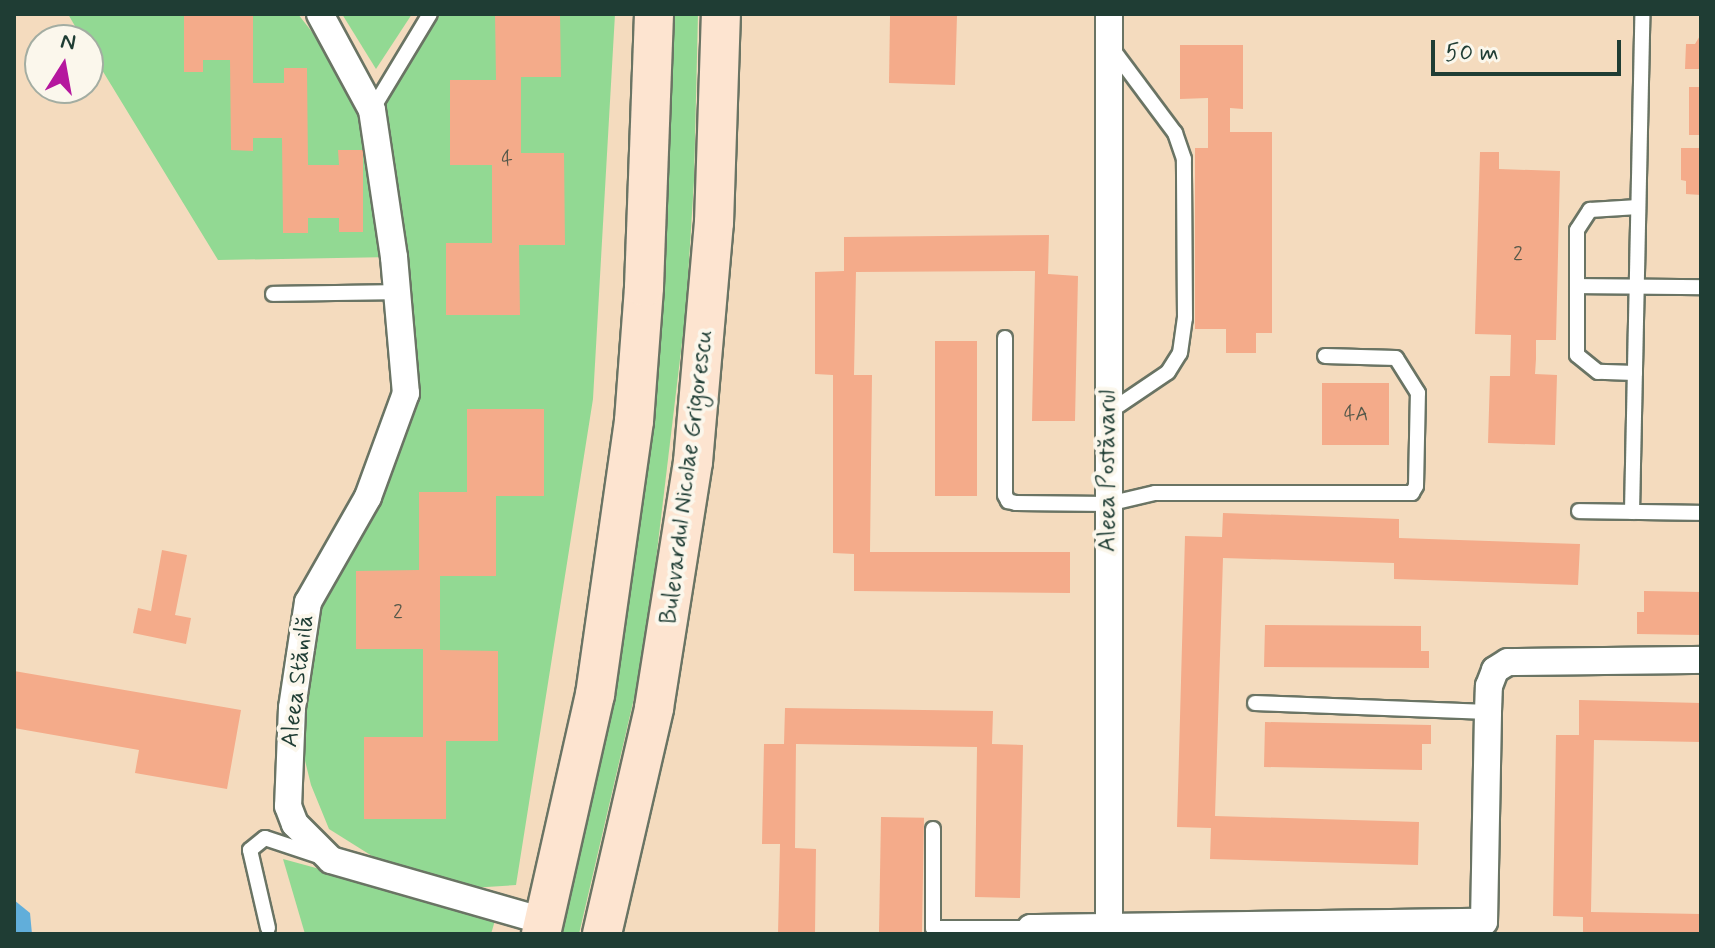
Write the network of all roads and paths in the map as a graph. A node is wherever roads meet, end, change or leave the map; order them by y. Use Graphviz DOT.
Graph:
graph roads {
  1 [pos="320,14"];
  2 [pos="430,14"];
  3 [pos="654,14"];
  4 [pos="721,14"];
  5 [pos="1109,14"];
  6 [pos="1642,14"];
  7 [pos="1108,44"];
  8 [pos="372,110"];
  9 [pos="1638,207"];
  10 [pos="1637,284"];
  11 [pos="1577,286"];
  12 [pos="1701,287"];
  13 [pos="398,292"];
  14 [pos="273,294"];
  15 [pos="1005,338"];
  16 [pos="1325,356"];
  17 [pos="1635,373"];
  18 [pos="1109,412"];
  19 [pos="1108,504"];
  20 [pos="1579,511"];
  21 [pos="1632,512"];
  22 [pos="1701,513"];
  23 [pos="1701,660"];
  24 [pos="1255,703"];
  25 [pos="1488,712"];
  26 [pos="933,829"];
  27 [pos="331,860"];
  28 [pos="542,927"];
  29 [pos="268,928"];
  30 [pos="1109,928"];
  31 [pos="1486,928"];
  32 [pos="1332,929"];
  33 [pos="1031,931"];
  34 [pos="602,934"];
  1 -- 8 [label="street, Aleea Stănilă"];
  2 -- 8 [label="lane"];
  3 -- 28 [label="main road"];
  4 -- 34 [label="main road, Bulevardul Nicolae Grigorescu"];
  5 -- 7 [label="street, Aleea Postăvarul"];
  6 -- 9 [label="lane"];
  7 -- 18 [label="street, Aleea Postăvarul"];
  7 -- 18 [label="lane"];
  8 -- 13 [label="street, Aleea Stănilă"];
  9 -- 10 [label="lane"];
  9 -- 11 [label="lane"];
  10 -- 11 [label="lane"];
  10 -- 12 [label="lane"];
  10 -- 17 [label="lane"];
  11 -- 17 [label="lane"];
  13 -- 14 [label="lane"];
  13 -- 27 [label="street, Aleea Stănilă"];
  15 -- 19 [label="lane"];
  16 -- 19 [label="lane"];
  17 -- 21 [label="lane"];
  18 -- 19 [label="street, Aleea Postăvarul"];
  19 -- 30 [label="street, Aleea Postăvarul"];
  20 -- 21 [label="lane"];
  21 -- 22 [label="lane"];
  23 -- 25 [label="street"];
  24 -- 25 [label="lane"];
  25 -- 31 [label="street"];
  26 -- 33 [label="lane"];
  27 -- 28 [label="street, Aleea Stănilă"];
  27 -- 29 [label="lane"];
  30 -- 32 [label="street"];
  30 -- 33 [label="street"];
  31 -- 32 [label="street"];
}
